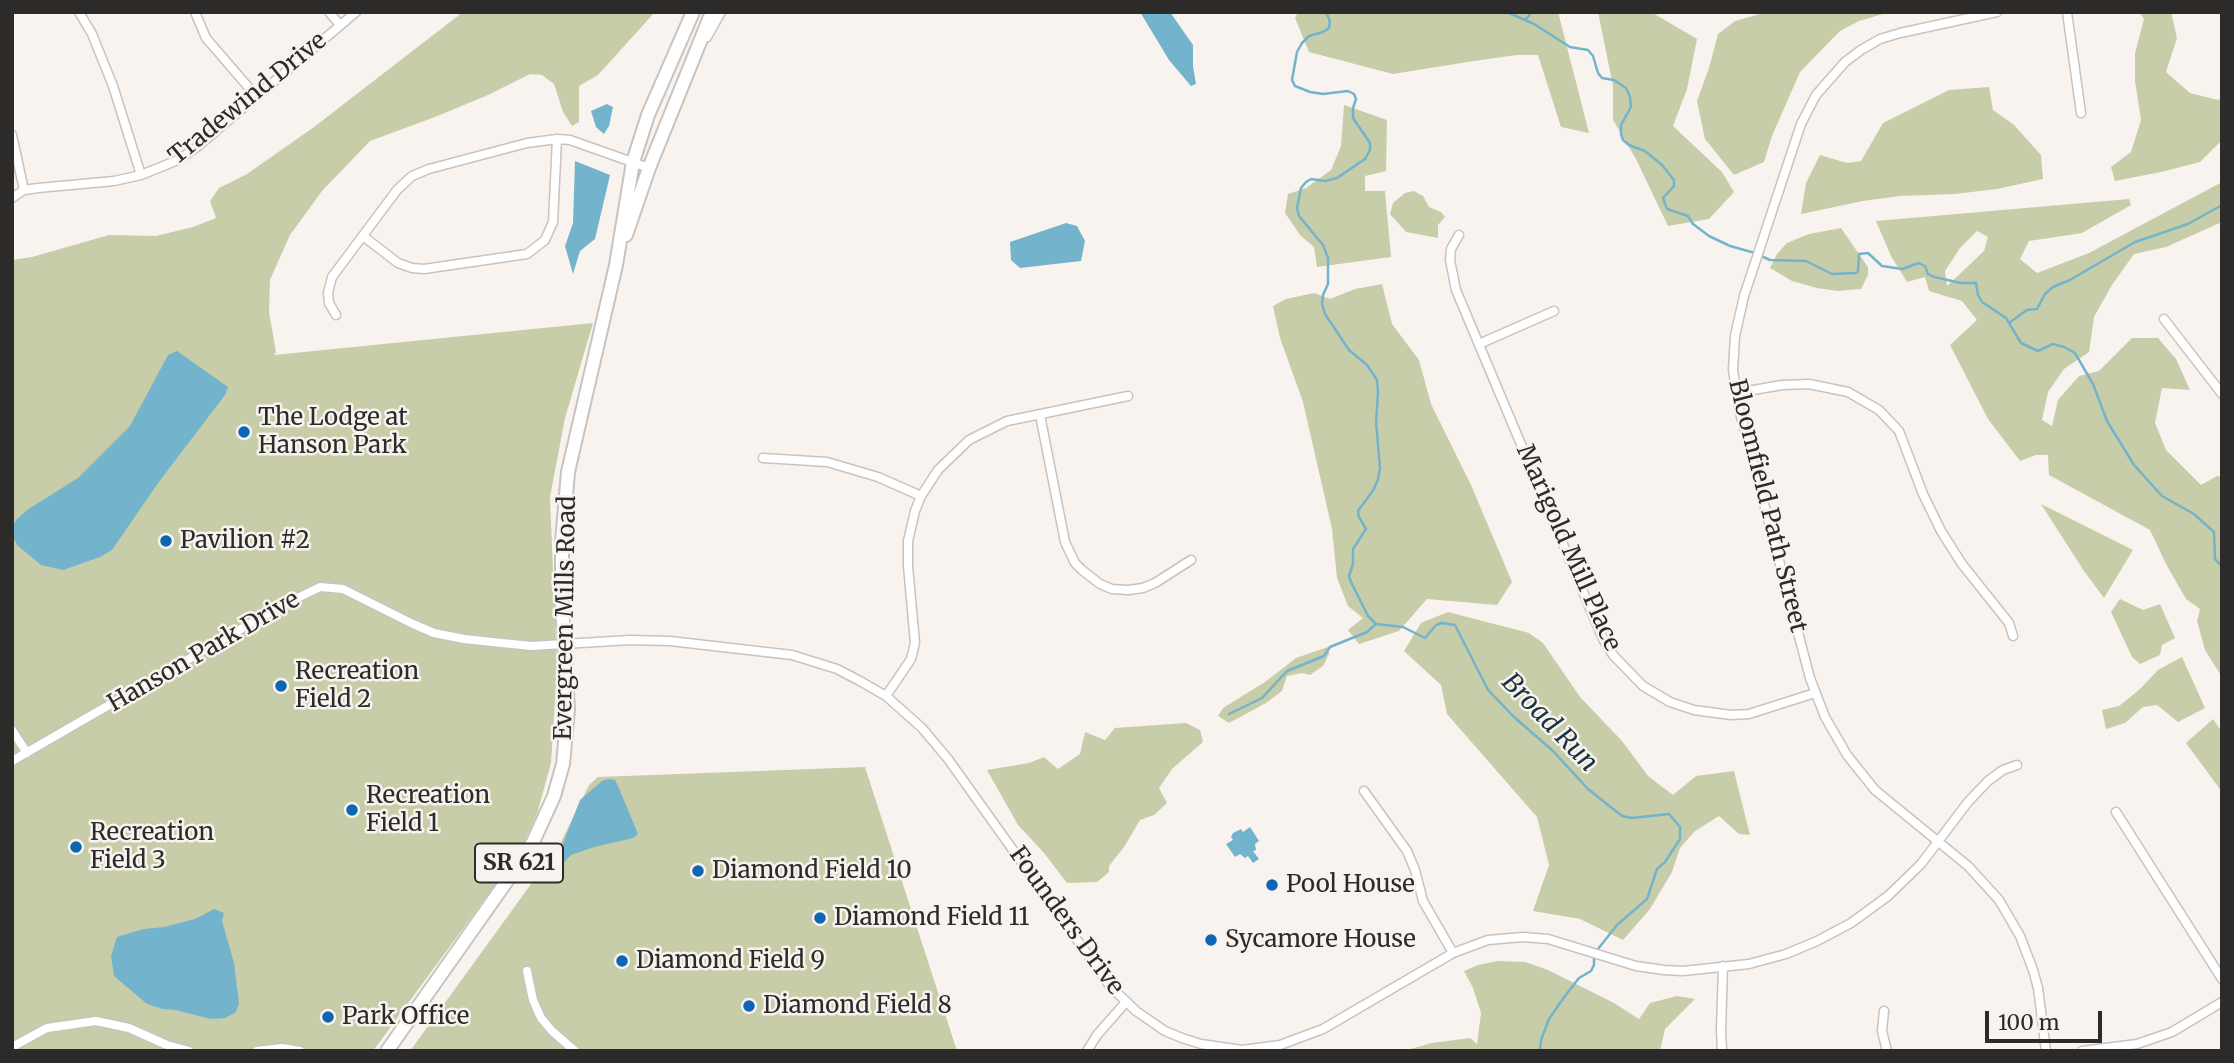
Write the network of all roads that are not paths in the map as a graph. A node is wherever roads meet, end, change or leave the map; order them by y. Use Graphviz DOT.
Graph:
graph roads {
  1 [pos="79,12"];
  2 [pos="195,12"];
  3 [pos="329,12"];
  4 [pos="356,12"];
  5 [pos="693,12"];
  6 [pos="712,12"];
  7 [pos="721,12"];
  8 [pos="1997,12"];
  9 [pos="2067,12"];
  10 [pos="340,26"];
  11 [pos="682,87"];
  12 [pos="256,96"];
  13 [pos="2081,113"];
  14 [pos="12,135"];
  15 [pos="557,139"];
  16 [pos="633,162"];
  17 [pos="649,168"];
  18 [pos="141,175"];
  19 [pos="24,190"];
  20 [pos="12,198"];
  21 [pos="1459,235"];
  22 [pos="363,236"];
  23 [pos="616,265"];
  24 [pos="1554,311"];
  25 [pos="336,314"];
  26 [pos="2164,319"];
  27 [pos="1479,344"];
  28 [pos="2221,391"];
  29 [pos="1736,393"];
  30 [pos="1128,396"];
  31 [pos="1040,415"];
  32 [pos="763,458"];
  33 [pos="921,496"];
  34 [pos="1191,560"];
  35 [pos="2014,636"];
  36 [pos="565,644"];
  37 [pos="1815,693"];
  38 [pos="886,696"];
  39 [pos="12,730"];
  40 [pos="27,753"];
  41 [pos="12,761"];
  42 [pos="2017,765"];
  43 [pos="1364,791"];
  44 [pos="2116,812"];
  45 [pos="1938,841"];
  46 [pos="1452,953"];
  47 [pos="1723,966"];
  48 [pos="527,971"];
  49 [pos="2222,979"];
  50 [pos="1126,1002"];
  51 [pos="2222,1002"];
  52 [pos="1884,1011"];
  53 [pos="12,1047"];
  54 [pos="189,1051"];
  55 [pos="257,1051"];
  56 [pos="300,1051"];
  57 [pos="387,1051"];
  58 [pos="575,1051"];
  59 [pos="1087,1051"];
  60 [pos="1722,1051"];
  61 [pos="1887,1051"];
  62 [pos="2046,1051"];
  63 [pos="2082,1051"];
  1 -- 18 [label="street"];
  2 -- 12 [label="street"];
  3 -- 10 [label="street"];
  4 -- 10 [label="street, Tradewind Drive"];
  5 -- 16 [label="main road, Evergreen Mills Road / SR 621"];
  6 -- 11 [label="main road, Evergreen Mills Road"];
  7 -- 11 [label="street, SR 621"];
  8 -- 29 [label="street, Bloomfield Path Street"];
  9 -- 13 [label="street"];
  10 -- 12 [label="street, Tradewind Drive"];
  11 -- 17 [label="main road, Evergreen Mills Road / SR 621"];
  12 -- 18 [label="street, Tradewind Drive"];
  14 -- 19 [label="street"];
  15 -- 16 [label="street"];
  15 -- 22 [label="street"];
  15 -- 22 [label="street"];
  16 -- 17 [label="street"];
  16 -- 23 [label="main road, Evergreen Mills Road / SR 621"];
  17 -- 23 [label="main road, Evergreen Mills Road / SR 621"];
  18 -- 19 [label="street, Tradewind Drive"];
  19 -- 20 [label="street, Tradewind Drive"];
  21 -- 27 [label="street, Marigold Mill Place"];
  22 -- 25 [label="street"];
  23 -- 36 [label="main road, Evergreen Mills Road / SR 621"];
  24 -- 27 [label="street"];
  26 -- 28 [label="street"];
  27 -- 37 [label="street, Marigold Mill Place"];
  29 -- 35 [label="street"];
  29 -- 37 [label="street, Bloomfield Path Street"];
  30 -- 31 [label="street"];
  31 -- 33 [label="street"];
  31 -- 34 [label="street"];
  32 -- 33 [label="street"];
  33 -- 38 [label="street"];
  36 -- 38 [label="street, Founders Drive"];
  36 -- 40 [label="street, Hanson Park Drive"];
  36 -- 57 [label="main road, Evergreen Mills Road / SR 621"];
  37 -- 45 [label="street, Bloomfield Path Street"];
  38 -- 50 [label="street, Founders Drive"];
  39 -- 40 [label="street"];
  40 -- 41 [label="street, Hanson Park Drive"];
  42 -- 45 [label="street, Founders Drive"];
  43 -- 46 [label="street"];
  44 -- 49 [label="street"];
  45 -- 47 [label="street, Founders Drive"];
  45 -- 62 [label="street, Bloomfield Path Street"];
  46 -- 47 [label="street, Founders Drive"];
  46 -- 50 [label="street, Founders Drive"];
  47 -- 60 [label="street"];
  48 -- 58 [label="street"];
  50 -- 59 [label="street"];
  51 -- 63 [label="street"];
  52 -- 61 [label="street"];
  53 -- 54 [label="street"];
  55 -- 56 [label="street"];
}
